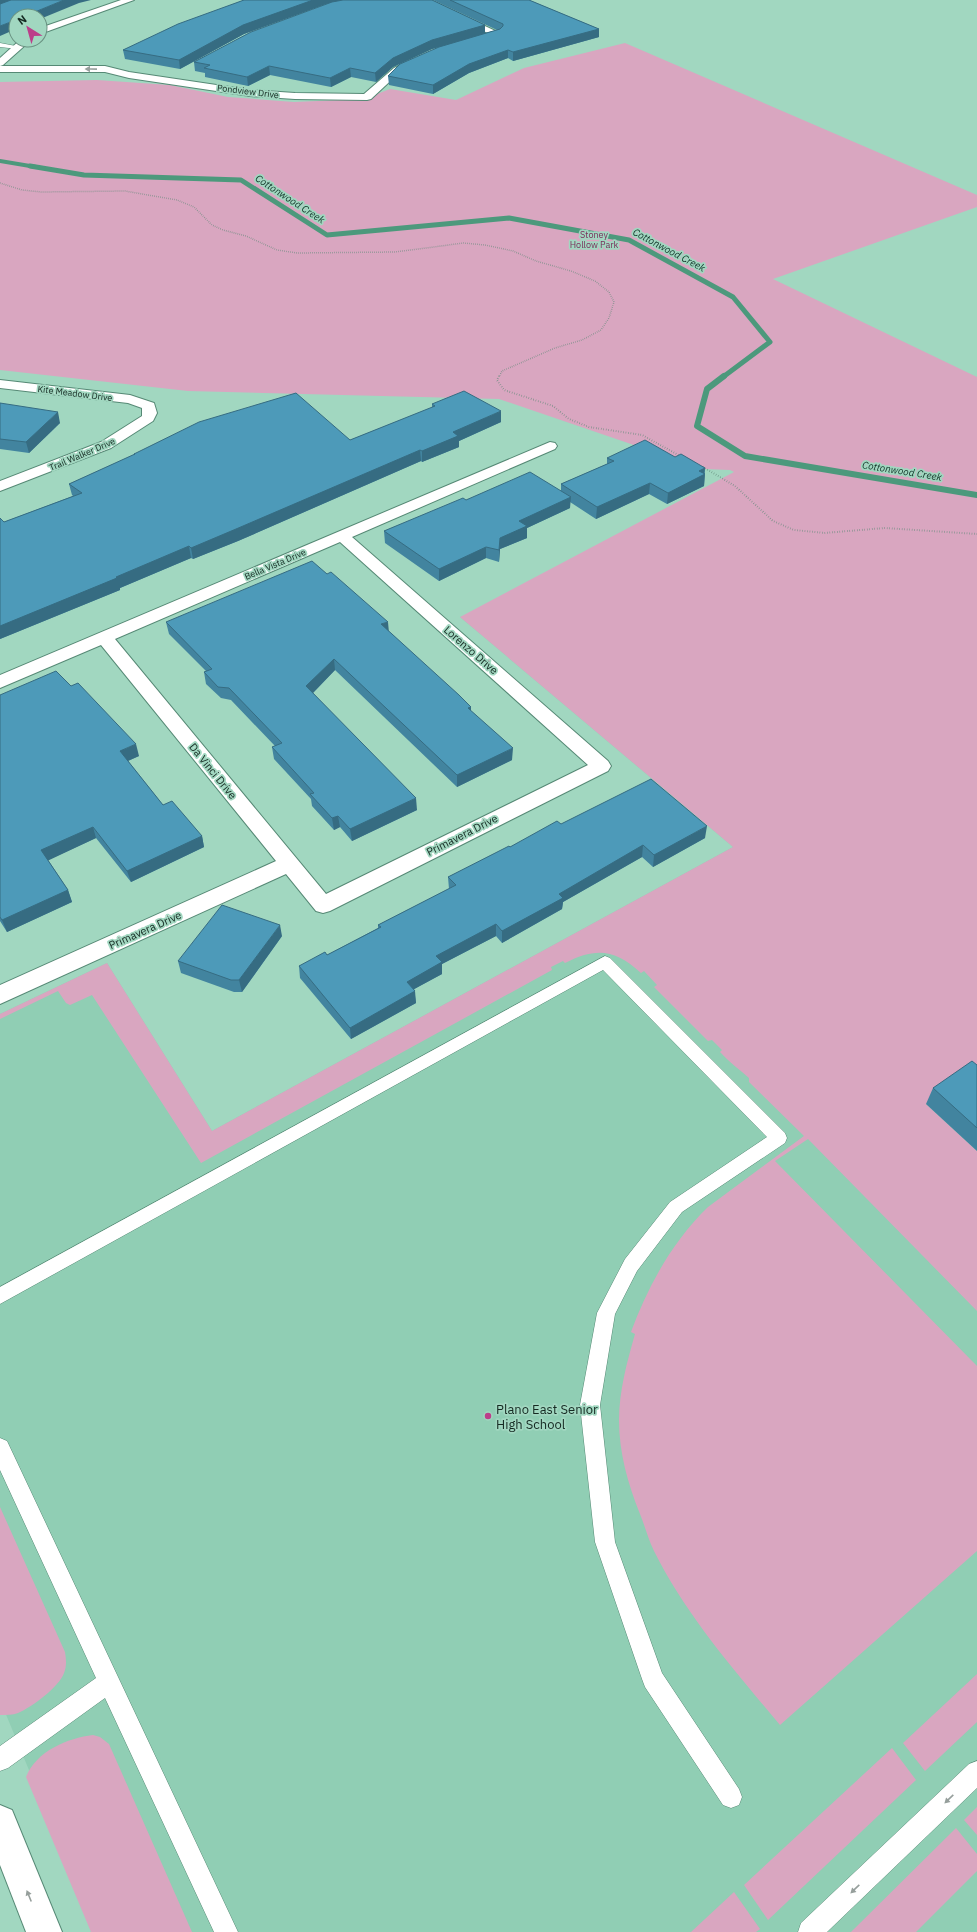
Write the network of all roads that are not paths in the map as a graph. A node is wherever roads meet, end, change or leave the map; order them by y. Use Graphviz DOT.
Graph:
graph roads {
  1 [pos="127,0"];
  2 [pos="422,0"];
  3 [pos="48,28"];
  4 [pos="481,38"];
  5 [pos="17,48"];
  6 [pos="423,58"];
  7 [pos="0,63"];
  8 [pos="0,69"];
  9 [pos="182,73"];
  10 [pos="129,76"];
  11 [pos="60,79"];
  12 [pos="169,80"];
  13 [pos="0,384"];
  14 [pos="149,406"];
  15 [pos="550,446"];
  16 [pos="1,485"];
  17 [pos="341,535"];
  18 [pos="104,637"];
  19 [pos="0,682"];
  20 [pos="601,766"];
  21 [pos="289,864"];
  22 [pos="323,905"];
  23 [pos="0,995"];
  24 [pos="0,1296"];
  25 [pos="0,1448"];
  26 [pos="109,1682"];
  27 [pos="0,1760"];
  28 [pos="977,1772"];
  29 [pos="731,1797"];
  30 [pos="0,1822"];
  31 [pos="44,1932"];
  32 [pos="226,1932"];
  33 [pos="810,1932"];
  1 -- 3 [label="street"];
  2 -- 4 [label="street"];
  5 -- 7 [label="street"];
  6 -- 12 [label="street, Pondview Drive"];
  10 -- 8 [label="street, Pondview Drive, one-way"];
  9 -- 12 [label="street"];
  10 -- 11 [label="street, Pondview Drive"];
  10 -- 12 [label="street, Pondview Drive"];
  13 -- 14 [label="street, Kite Meadow Drive"];
  14 -- 16 [label="street, Trail Walker Drive"];
  15 -- 17 [label="street, Bella Vista Drive"];
  17 -- 18 [label="street, Bella Vista Drive"];
  17 -- 20 [label="street, Lorenzo Drive"];
  18 -- 19 [label="street, Bella Vista Drive"];
  18 -- 21 [label="street, Da Vinci Drive"];
  20 -- 22 [label="street, Primavera Drive"];
  21 -- 22 [label="street, Da Vinci Drive"];
  21 -- 23 [label="street, Primavera Drive"];
  24 -- 29 [label="lane"];
  25 -- 26 [label="lane"];
  26 -- 27 [label="lane"];
  26 -- 32 [label="lane"];
  28 -- 33 [label="lane, one-way"];
  31 -- 30 [label="street, one-way"];
}
